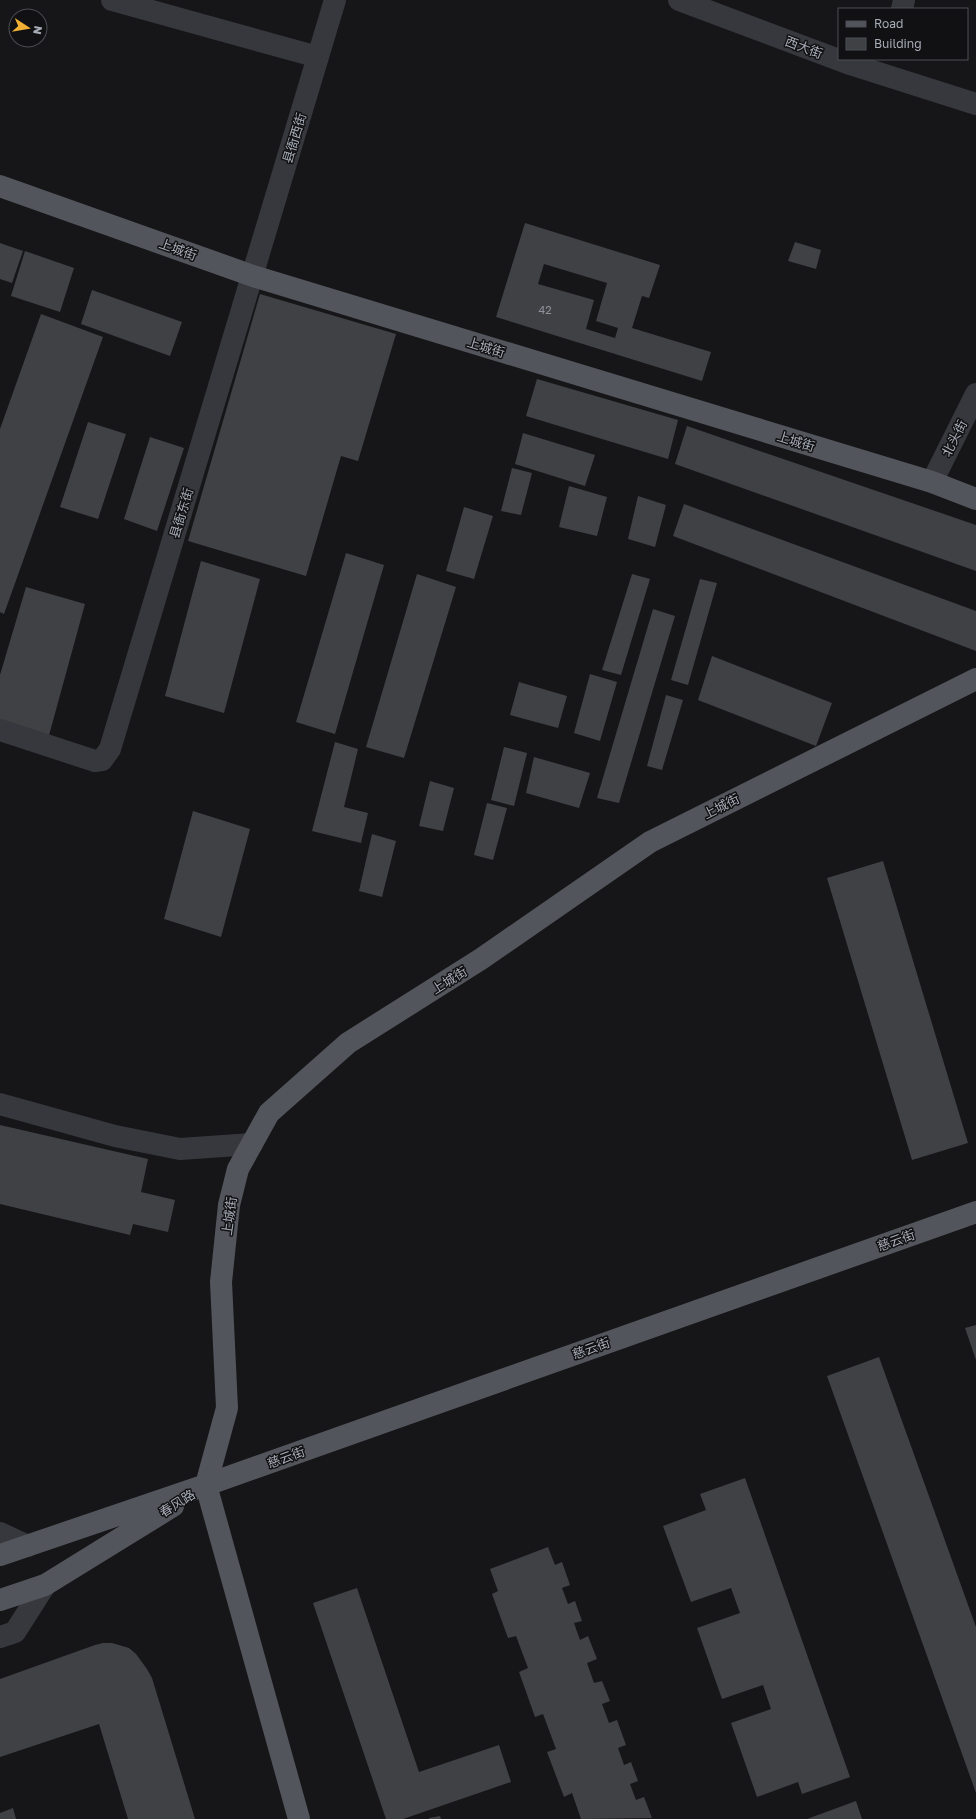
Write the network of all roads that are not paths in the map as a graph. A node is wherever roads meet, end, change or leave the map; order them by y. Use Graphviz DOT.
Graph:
graph roads {
  1 [pos="112,0"];
  2 [pos="335,0"];
  3 [pos="679,0"];
  4 [pos="318,57"];
  5 [pos="838,60"];
  6 [pos="839,60"];
  7 [pos="890,68"];
  8 [pos="976,104"];
  9 [pos="0,186"];
  10 [pos="252,276"];
  11 [pos="976,394"];
  12 [pos="932,482"];
  13 [pos="976,499"];
  14 [pos="976,678"];
  15 [pos="0,730"];
  16 [pos="0,1104"];
  17 [pos="252,1144"];
  18 [pos="976,1212"];
  19 [pos="206,1485"];
  20 [pos="0,1533"];
  21 [pos="28,1546"];
  22 [pos="0,1555"];
  23 [pos="45,1585"];
  24 [pos="0,1600"];
  25 [pos="0,1638"];
  26 [pos="299,1819"];
  1 -- 4 [label="street"];
  2 -- 4 [label="street, 县衙西街"];
  3 -- 5 [label="street, 西大街"];
  4 -- 10 [label="street, 县衙西街"];
  6 -- 7 [label="street, 西大街"];
  7 -- 8 [label="street, 西大街"];
  9 -- 10 [label="main road, 上城街"];
  10 -- 12 [label="main road, 上城街"];
  10 -- 15 [label="street, 县衙东街"];
  11 -- 12 [label="street, 北头街"];
  12 -- 13 [label="main road, 上城街"];
  14 -- 17 [label="main road, 上城街"];
  16 -- 17 [label="street"];
  17 -- 19 [label="main road, 上城街"];
  18 -- 19 [label="main road, 慈云街"];
  19 -- 21 [label="main road, 春风路"];
  19 -- 23 [label="main road, 春风路"];
  19 -- 26 [label="main road"];
  20 -- 21 [label="street"];
  21 -- 22 [label="main road, 春风路"];
  23 -- 24 [label="main road, 春风路"];
  23 -- 25 [label="street"];
}
